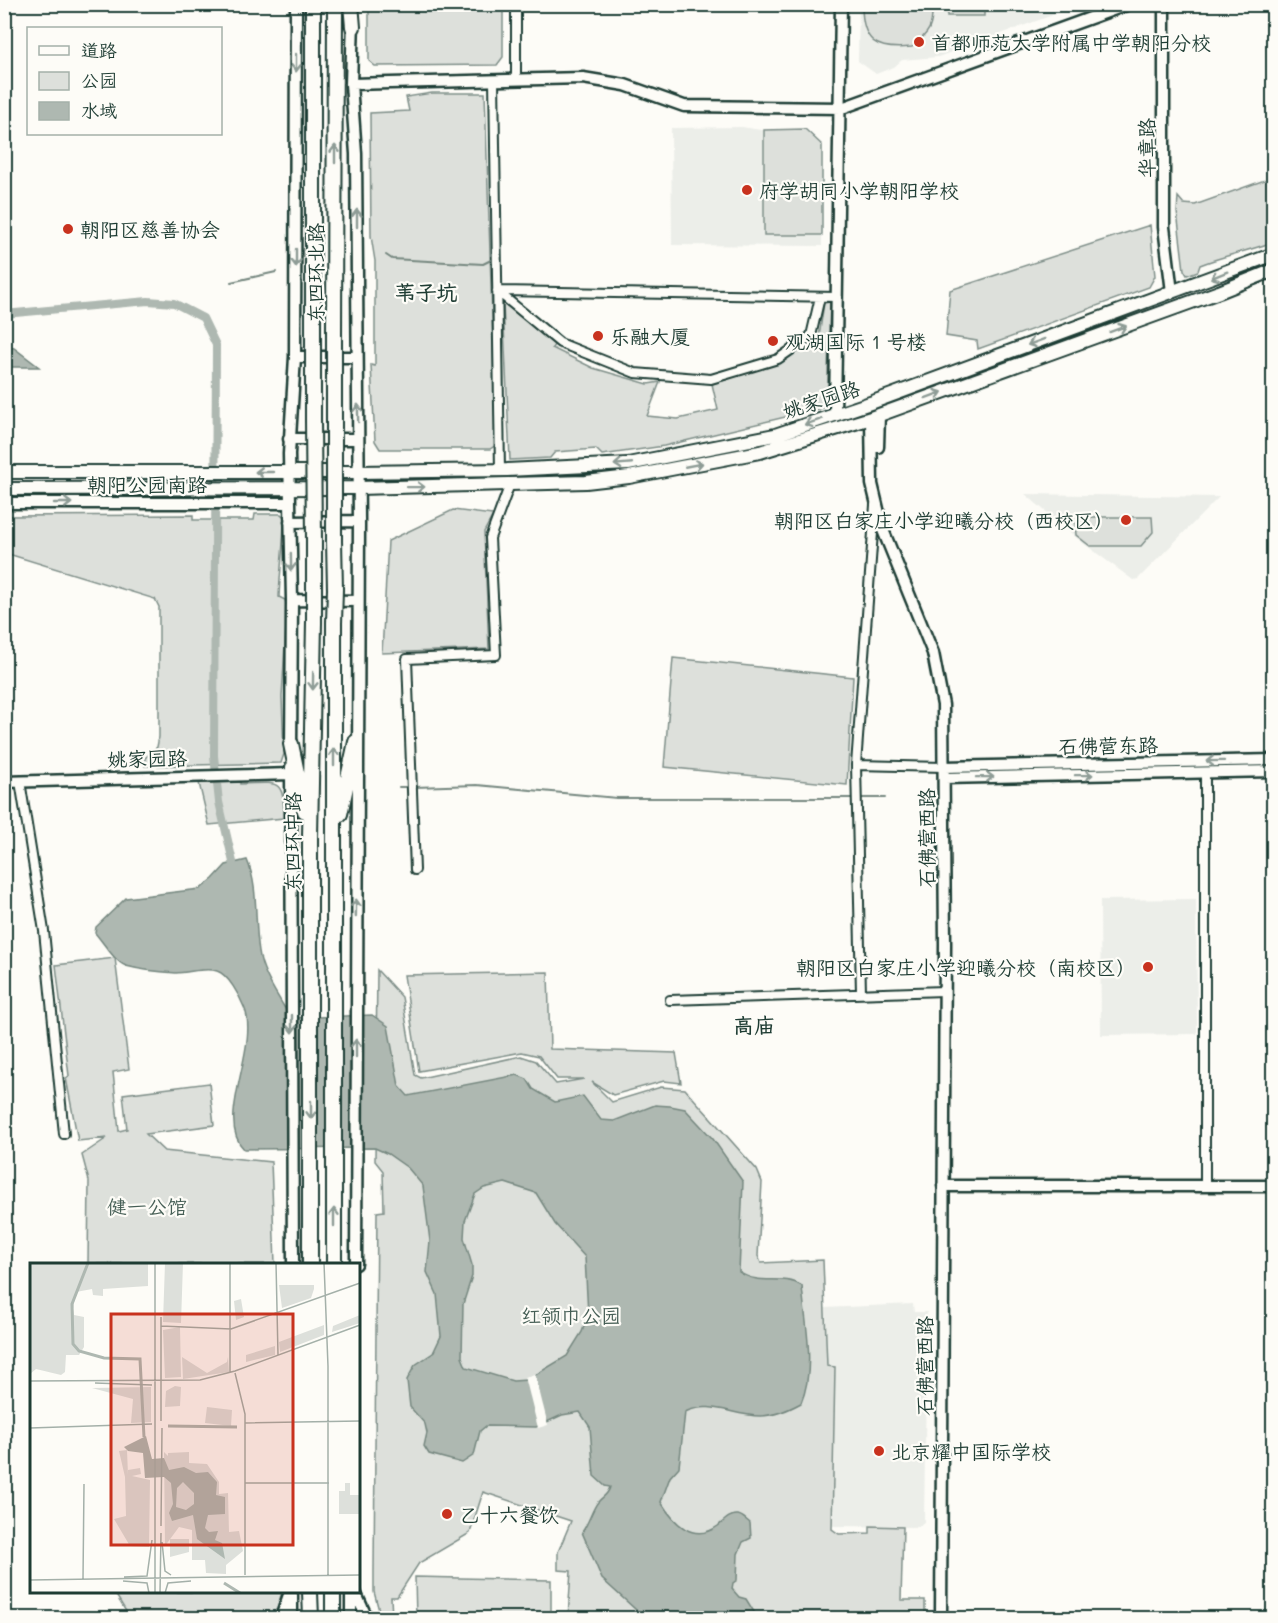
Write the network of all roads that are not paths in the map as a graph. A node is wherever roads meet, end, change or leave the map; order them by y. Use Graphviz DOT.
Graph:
graph roads {
  1 [pos="296,4"];
  2 [pos="314,4"];
  3 [pos="335,4"];
  4 [pos="352,4"];
  5 [pos="516,4"];
  6 [pos="842,4"];
  7 [pos="1129,4"];
  8 [pos="1164,4"];
  9 [pos="353,27"];
  10 [pos="516,79"];
  11 [pos="494,80"];
  12 [pos="351,84"];
  13 [pos="842,108"];
  14 [pos="1274,254"];
  15 [pos="1274,270"];
  16 [pos="497,291"];
  17 [pos="1172,292"];
  18 [pos="820,297"];
  19 [pos="837,297"];
  20 [pos="296,357"];
  21 [pos="357,357"];
  22 [pos="835,415"];
  23 [pos="875,417"];
  24 [pos="313,419"];
  25 [pos="358,439"];
  26 [pos="289,440"];
  27 [pos="500,470"];
  28 [pos="4,472"];
  29 [pos="289,472"];
  30 [pos="357,472"];
  31 [pos="510,484"];
  32 [pos="358,488"];
  33 [pos="4,489"];
  34 [pos="289,489"];
  35 [pos="876,501"];
  36 [pos="4,503"];
  37 [pos="289,503"];
  38 [pos="359,521"];
  39 [pos="290,522"];
  40 [pos="292,600"];
  41 [pos="358,601"];
  42 [pos="356,742"];
  43 [pos="291,744"];
  44 [pos="1274,760"];
  45 [pos="855,765"];
  46 [pos="1274,771"];
  47 [pos="944,772"];
  48 [pos="1205,772"];
  49 [pos="291,774"];
  50 [pos="20,781"];
  51 [pos="4,782"];
  52 [pos="310,837"];
  53 [pos="334,837"];
  54 [pos="415,870"];
  55 [pos="944,991"];
  56 [pos="861,993"];
  57 [pos="670,1000"];
  58 [pos="64,1134"];
  59 [pos="944,1186"];
  60 [pos="1205,1186"];
  61 [pos="1274,1186"];
  62 [pos="293,1263"];
  63 [pos="310,1263"];
  64 [pos="334,1263"];
  65 [pos="356,1263"];
  66 [pos="291,1593"];
  67 [pos="291,1593"];
  68 [pos="310,1593"];
  69 [pos="333,1593"];
  70 [pos="353,1593"];
  71 [pos="354,1593"];
  72 [pos="281,1618"];
  73 [pos="292,1618"];
  74 [pos="311,1618"];
  75 [pos="333,1618"];
  76 [pos="351,1618"];
  77 [pos="367,1618"];
  78 [pos="941,1618"];
  1 -- 20 [label="street, 东四环北路, one-way"];
  2 -- 24 [label="highway, 东四环北路, bridge"];
  53 -- 3 [label="highway, 东四环北路, one-way, bridge"];
  4 -- 9 [label="highway"];
  5 -- 10 [label="street"];
  6 -- 13 [label="street"];
  7 -- 13 [label="street"];
  8 -- 17 [label="street, 华章路"];
  9 -- 12 [label="street"];
  10 -- 11 [label="street"];
  10 -- 13 [label="street"];
  11 -- 12 [label="street"];
  11 -- 16 [label="street"];
  21 -- 12 [label="street, one-way"];
  13 -- 19 [label="street"];
  14 -- 17 [label="main road, 姚家园路, one-way"];
  23 -- 15 [label="main road, 姚家园路, one-way"];
  16 -- 18 [label="street"];
  16 -- 18 [label="street"];
  16 -- 27 [label="street"];
  17 -- 22 [label="main road, 姚家园路, one-way"];
  18 -- 19 [label="street"];
  19 -- 22 [label="street"];
  20 -- 21 [label="street"];
  20 -- 26 [label="street, 东四环北路"];
  25 -- 21 [label="street, one-way"];
  22 -- 27 [label="main road, 姚家园路, one-way"];
  31 -- 23 [label="main road, 姚家园路, one-way"];
  23 -- 35 [label="street, 石佛营西路"];
  24 -- 52 [label="highway, 东四环中路, one-way, bridge"];
  25 -- 26 [label="street"];
  25 -- 30 [label="street"];
  26 -- 29 [label="street, 东四环北路"];
  27 -- 30 [label="main road, 姚家园路"];
  29 -- 28 [label="main road, 朝阳公园南路, one-way"];
  29 -- 30 [label="main road, 姚家园路"];
  29 -- 34 [label="street, 东四环北路"];
  30 -- 32 [label="street"];
  32 -- 31 [label="main road, 姚家园路, one-way"];
  31 -- 54 [label="street"];
  32 -- 34 [label="main road, 姚家园路"];
  32 -- 38 [label="street"];
  33 -- 34 [label="main road, 朝阳公园南路"];
  34 -- 37 [label="street, 东四环中路"];
  35 -- 45 [label="street"];
  35 -- 47 [label="street, 石佛营西路"];
  36 -- 37 [label="street, 朝阳公园南路, one-way"];
  37 -- 39 [label="street, 东四环中路"];
  38 -- 39 [label="street"];
  38 -- 41 [label="street"];
  39 -- 40 [label="street, 东四环中路, one-way"];
  40 -- 41 [label="street"];
  40 -- 43 [label="street, 东四环中路"];
  41 -- 42 [label="street"];
  42 -- 53 [label="highway"];
  65 -- 42 [label="street, one-way"];
  43 -- 49 [label="street, 东四环中路"];
  43 -- 52 [label="highway"];
  44 -- 47 [label="street, 石佛营东路, one-way"];
  45 -- 47 [label="street"];
  45 -- 56 [label="street"];
  46 -- 48 [label="street, 石佛营东路"];
  47 -- 48 [label="street, 石佛营东路, one-way"];
  47 -- 55 [label="street, 石佛营西路"];
  48 -- 60 [label="street"];
  49 -- 50 [label="street, 姚家园路"];
  49 -- 62 [label="street, 东四环中路, one-way"];
  50 -- 51 [label="street, 姚家园路"];
  50 -- 58 [label="street"];
  52 -- 63 [label="highway, 东四环中路, one-way"];
  64 -- 53 [label="highway, one-way"];
  55 -- 56 [label="street"];
  55 -- 59 [label="street, 石佛营西路"];
  56 -- 57 [label="street"];
  59 -- 60 [label="street"];
  59 -- 78 [label="street, 石佛营西路"];
  60 -- 61 [label="street"];
  66 -- 72 [label="street"];
  67 -- 73 [label="street"];
  68 -- 74 [label="highway"];
  69 -- 75 [label="highway"];
  70 -- 76 [label="street"];
  71 -- 77 [label="street"];
}
